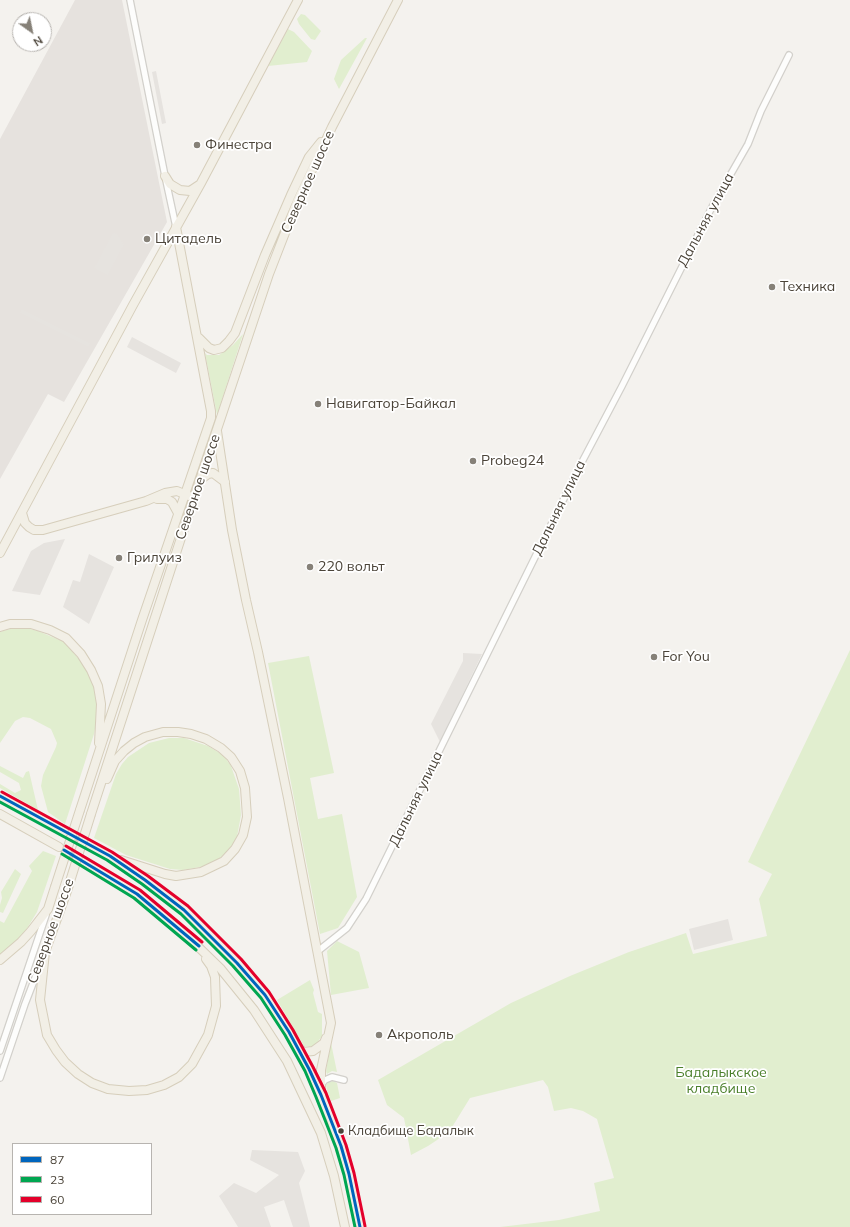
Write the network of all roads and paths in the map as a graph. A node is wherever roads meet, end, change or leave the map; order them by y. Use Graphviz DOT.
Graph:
graph roads {
  1 [pos="130,0"];
  2 [pos="298,0"];
  3 [pos="398,0"];
  4 [pos="789,56"];
  5 [pos="332,127"];
  6 [pos="165,176"];
  7 [pos="201,183"];
  8 [pos="176,227"];
  9 [pos="197,336"];
  10 [pos="217,430"];
  11 [pos="200,480"];
  12 [pos="225,482"];
  13 [pos="184,494"];
  14 [pos="194,498"];
  15 [pos="146,501"];
  16 [pos="22,513"];
  17 [pos="178,513"];
  18 [pos="0,553"];
  19 [pos="0,627"];
  20 [pos="99,755"];
  21 [pos="0,796"];
  22 [pos="94,804"];
  23 [pos="0,814"];
  24 [pos="0,818"];
  25 [pos="14,822"];
  26 [pos="64,832"];
  27 [pos="90,845"];
  28 [pos="59,847"];
  29 [pos="110,856"];
  30 [pos="84,861"];
  31 [pos="48,909"];
  32 [pos="197,944"];
  33 [pos="318,951"];
  34 [pos="45,952"];
  35 [pos="0,960"];
  36 [pos="331,1023"];
  37 [pos="296,1045"];
  38 [pos="0,1051"];
  39 [pos="0,1078"];
  40 [pos="344,1080"];
  41 [pos="321,1086"];
  42 [pos="321,1095"];
  43 [pos="355,1204"];
  44 [pos="341,1207"];
  45 [pos="345,1227"];
  46 [pos="360,1227"];
  1 -- 6 [label="street"];
  2 -- 7 [label="main road"];
  3 -- 5 [label="main road, Северное шоссе"];
  4 -- 33 [label="street, Дальняя улица"];
  5 -- 9 [label="main road"];
  5 -- 10 [label="main road, Северное шоссе"];
  6 -- 7 [label="main road"];
  6 -- 8 [label="street"];
  7 -- 8 [label="main road"];
  8 -- 9 [label="main road, Северное шоссе"];
  8 -- 16 [label="main road"];
  9 -- 13 [label="main road, Северное шоссе"];
  10 -- 11 [label="main road, Северное шоссе"];
  10 -- 12 [label="main road"];
  11 -- 12 [label="main road"];
  11 -- 14 [label="main road, Северное шоссе"];
  12 -- 33 [label="main road"];
  13 -- 14 [label="main road"];
  13 -- 15 [label="main road"];
  13 -- 17 [label="main road, Северное шоссе"];
  14 -- 22 [label="main road, Северное шоссе"];
  15 -- 16 [label="main road"];
  15 -- 17 [label="main road"];
  16 -- 18 [label="main road"];
  17 -- 20 [label="main road, Северное шоссе"];
  19 -- 20 [label="main road"];
  20 -- 31 [label="main road, Северное шоссе, bridge"];
  21 -- 26 [label="main road"];
  22 -- 29 [label="main road"];
  22 -- 34 [label="main road, Северное шоссе, bridge"];
  23 -- 25 [label="main road"];
  24 -- 25 [label="main road"];
  25 -- 28 [label="main road"];
  27 -- 29 [label="main road"];
  29 -- 37 [label="main road"];
  30 -- 32 [label="main road"];
  31 -- 35 [label="main road"];
  31 -- 38 [label="street, Северное шоссе"];
  32 -- 34 [label="main road"];
  32 -- 44 [label="main road"];
  33 -- 36 [label="main road"];
  34 -- 39 [label="street, Северное шоссе"];
  36 -- 37 [label="main road"];
  36 -- 41 [label="main road"];
  37 -- 42 [label="main road"];
  40 -- 41 [label="street"];
  41 -- 42 [label="main road"];
  42 -- 43 [label="main road"];
  43 -- 44 [label="main road"];
  43 -- 46 [label="main road"];
  44 -- 45 [label="main road"];
}
